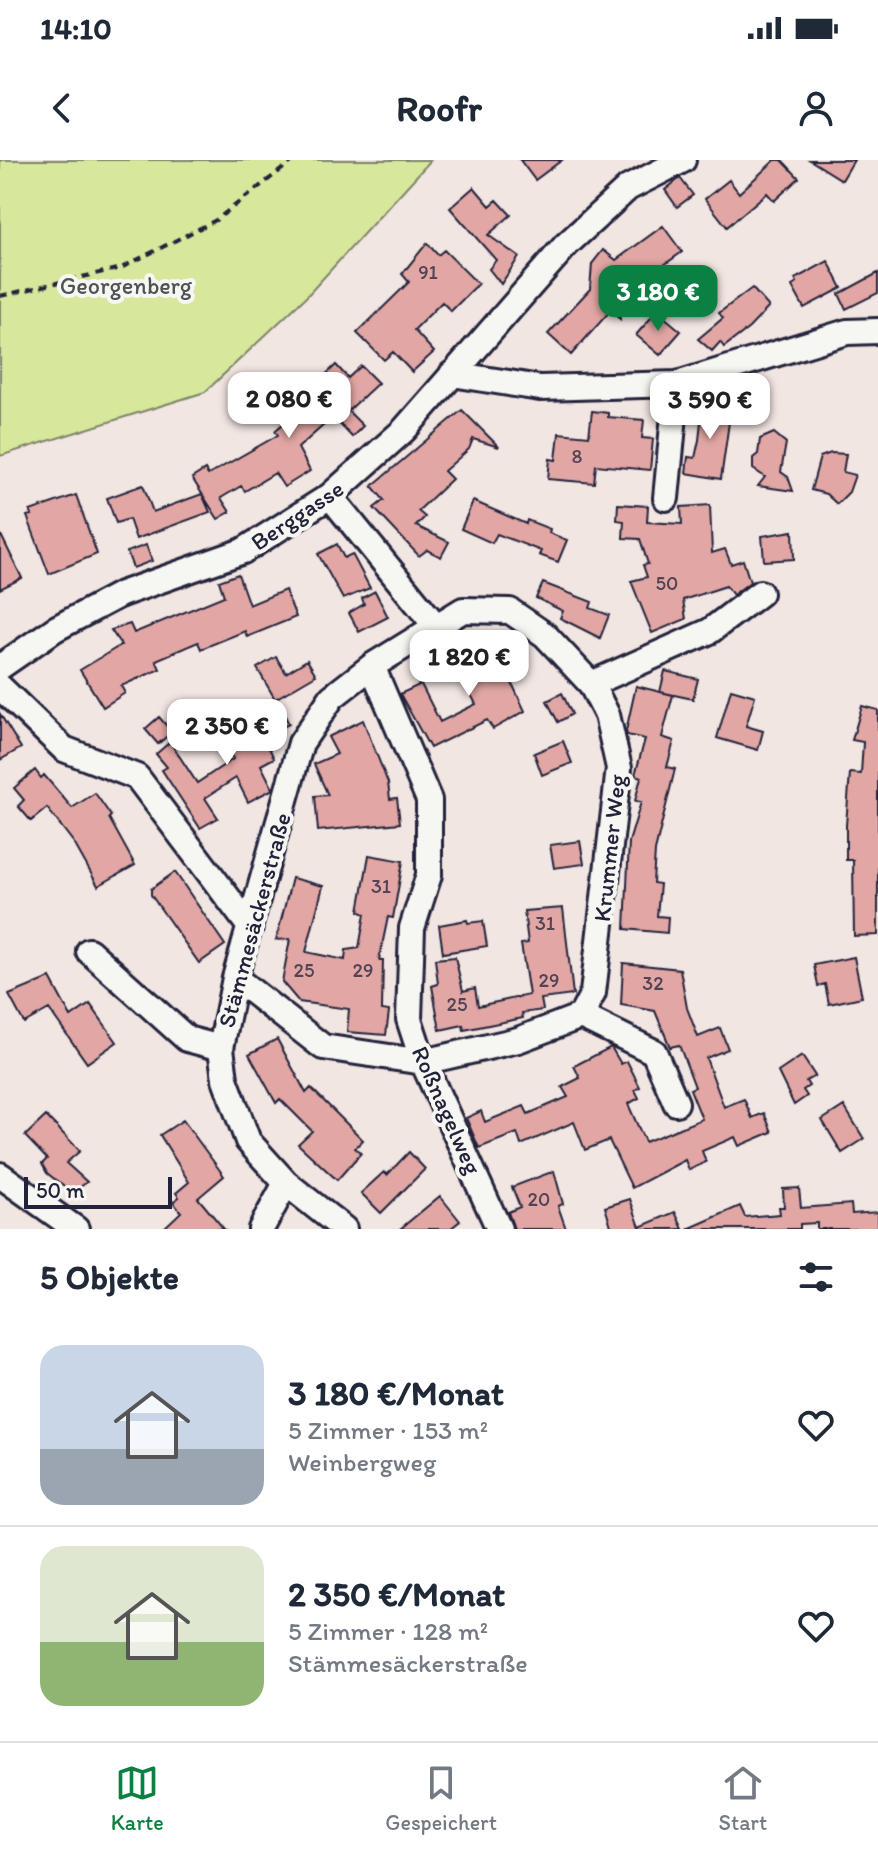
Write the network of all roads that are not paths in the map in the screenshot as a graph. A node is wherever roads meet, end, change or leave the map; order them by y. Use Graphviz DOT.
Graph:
graph roads {
  1 [pos="683,160"];
  2 [pos="878,331"];
  3 [pos="452,374"];
  4 [pos="677,384"];
  5 [pos="330,496"];
  6 [pos="666,498"];
  7 [pos="760,593"];
  8 [pos="435,625"];
  9 [pos="372,666"];
  10 [pos="0,667"];
  11 [pos="591,684"];
  12 [pos="0,687"];
  13 [pos="250,927"];
  14 [pos="89,951"];
  15 [pos="235,978"];
  16 [pos="581,1016"];
  17 [pos="221,1048"];
  18 [pos="423,1062"];
  19 [pos="676,1103"];
  20 [pos="0,1175"];
  21 [pos="286,1183"];
  22 [pos="76,1229"];
  23 [pos="261,1229"];
  24 [pos="344,1229"];
  25 [pos="499,1229"];
  1 -- 3 [label="street, Berggasse"];
  2 -- 4 [label="street"];
  3 -- 4 [label="street"];
  3 -- 5 [label="street, Berggasse"];
  4 -- 6 [label="street"];
  5 -- 8 [label="street"];
  5 -- 10 [label="street, Berggasse"];
  7 -- 11 [label="street"];
  8 -- 9 [label="street, Stämmesäckerstraße"];
  8 -- 11 [label="street, Stämmesäckerstraße"];
  9 -- 13 [label="street, Stämmesäckerstraße"];
  9 -- 18 [label="street, Roßnagelweg"];
  11 -- 16 [label="street, Krummer Weg"];
  12 -- 13 [label="street"];
  13 -- 15 [label="street, Stämmesäckerstraße"];
  14 -- 17 [label="street"];
  15 -- 17 [label="street, Stämmesäckerstraße"];
  15 -- 18 [label="street"];
  16 -- 18 [label="street"];
  16 -- 19 [label="street"];
  17 -- 21 [label="street, Stämmesäckerstraße"];
  18 -- 25 [label="street, Roßnagelweg"];
  20 -- 22 [label="street"];
  21 -- 23 [label="street"];
  21 -- 24 [label="street, Stämmesäckerstraße"];
}
